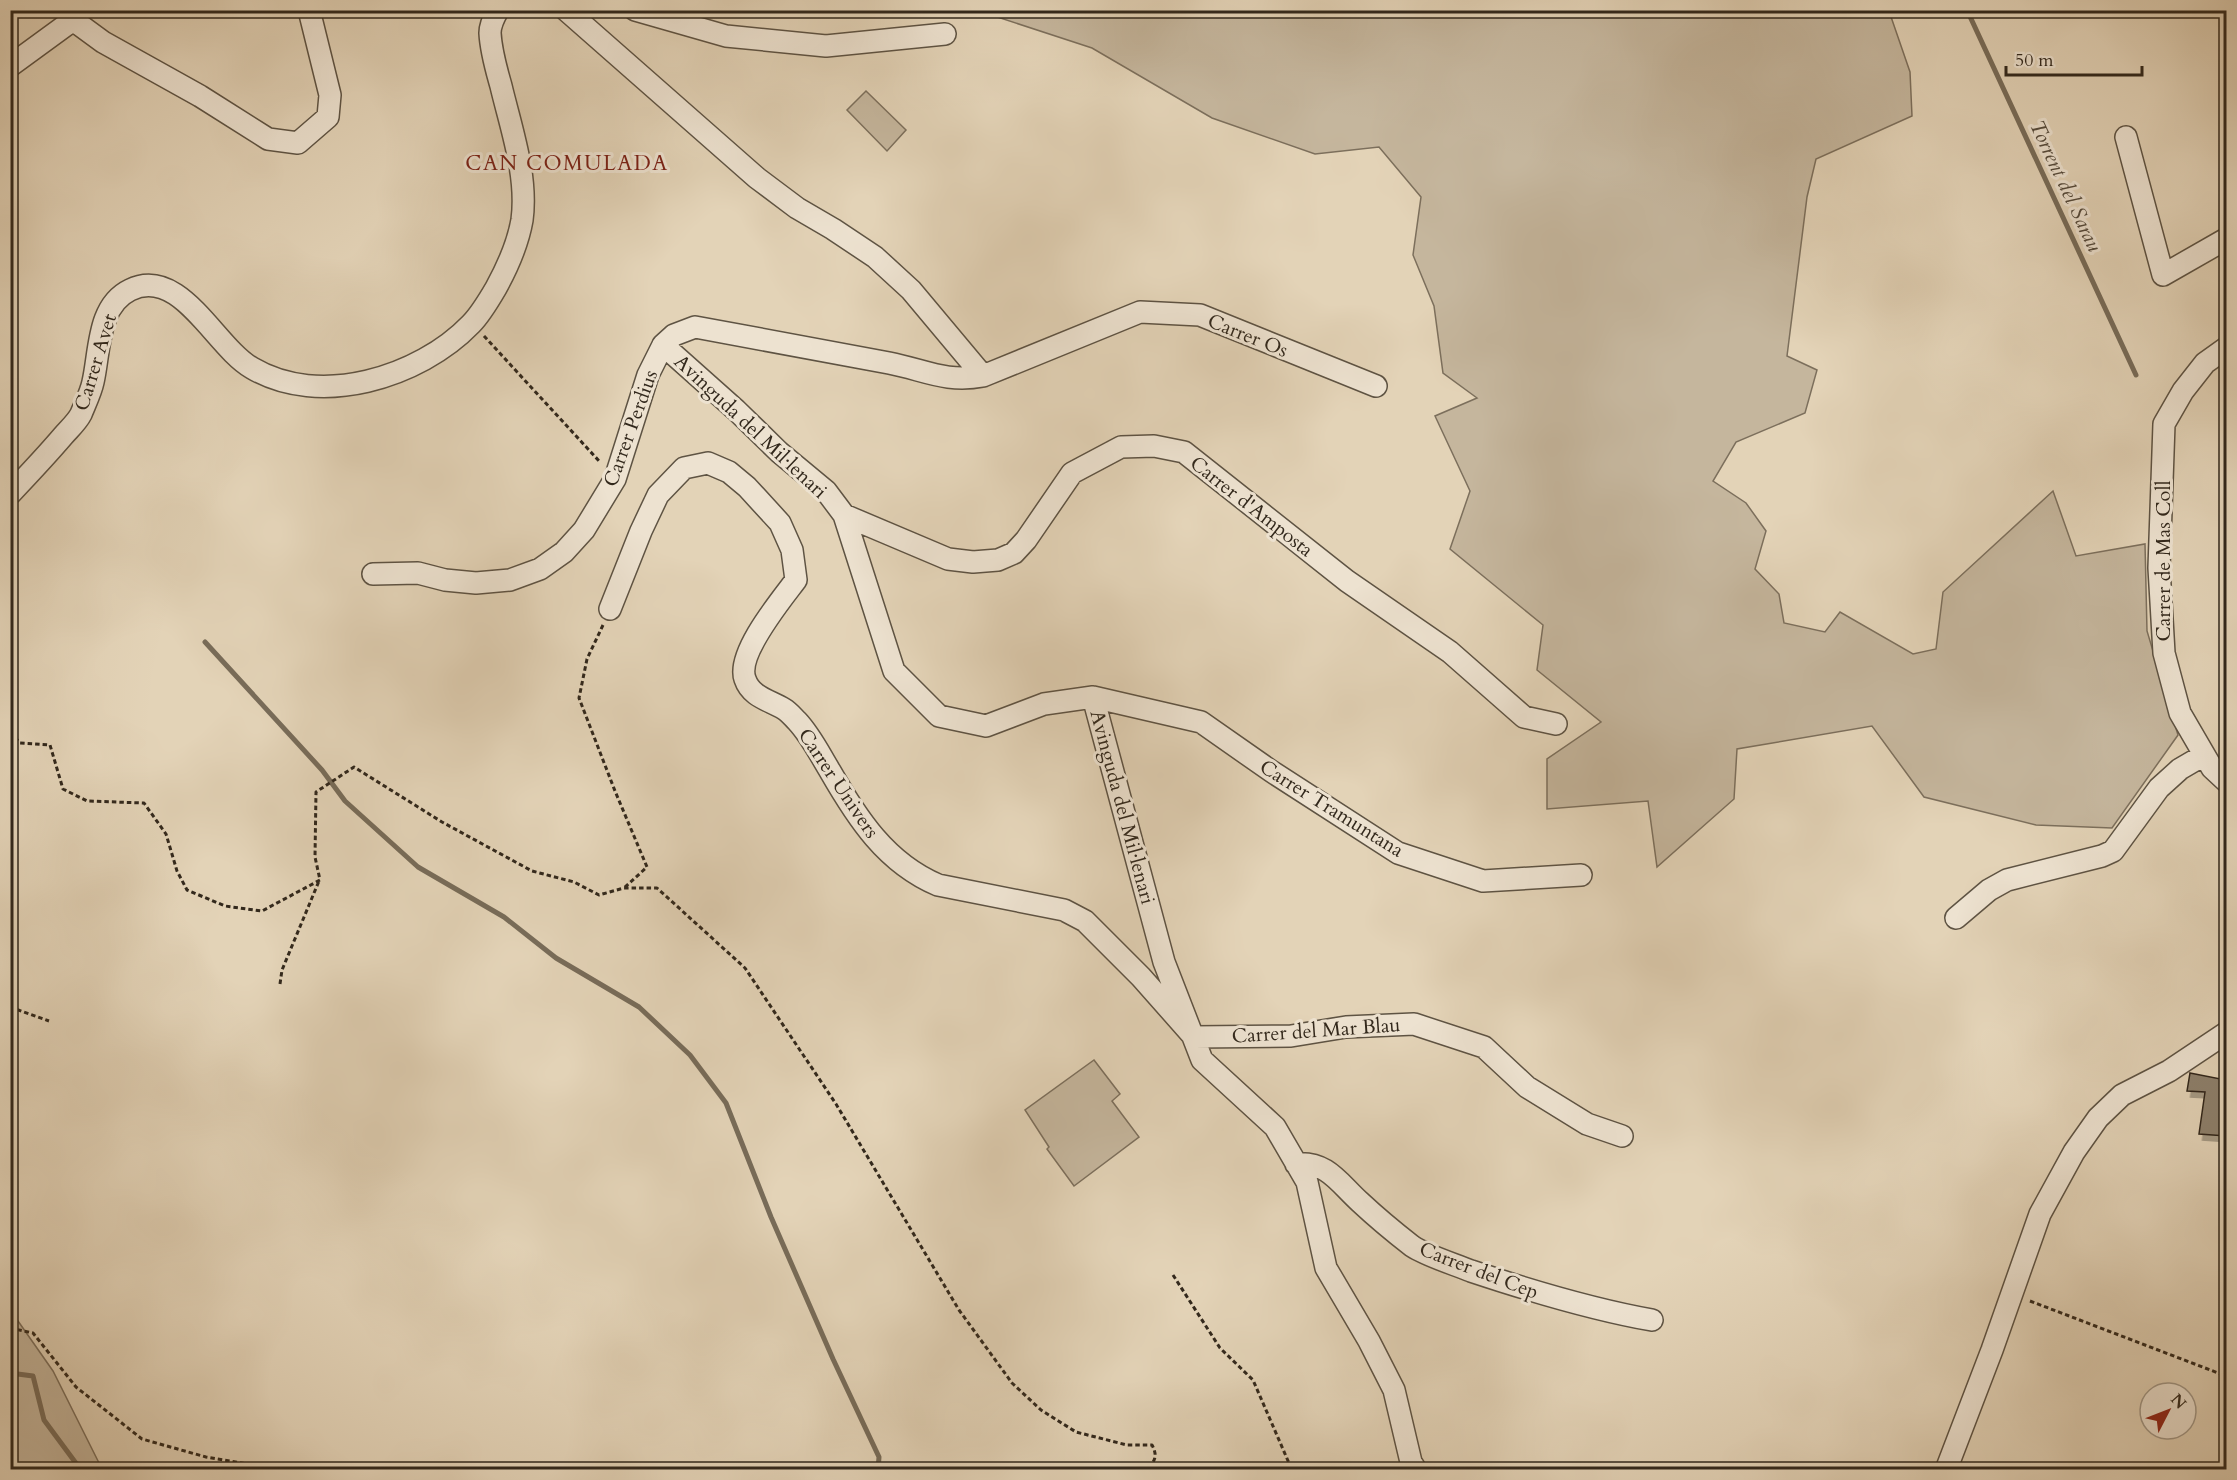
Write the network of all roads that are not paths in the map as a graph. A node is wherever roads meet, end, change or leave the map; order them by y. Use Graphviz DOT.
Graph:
graph roads {
  1 [pos="309,10"];
  2 [pos="498,10"];
  3 [pos="566,10"];
  4 [pos="635,10"];
  5 [pos="74,15"];
  6 [pos="945,34"];
  7 [pos="10,66"];
  8 [pos="2126,137"];
  9 [pos="2226,239"];
  10 [pos="663,345"];
  11 [pos="2226,348"];
  12 [pos="983,376"];
  13 [pos="1376,386"];
  14 [pos="10,494"];
  15 [pos="844,515"];
  16 [pos="373,574"];
  17 [pos="610,609"];
  18 [pos="1093,697"];
  19 [pos="1556,724"];
  20 [pos="2204,755"];
  21 [pos="2226,781"];
  22 [pos="1581,875"];
  23 [pos="1956,918"];
  24 [pos="2226,1034"];
  25 [pos="1194,1037"];
  26 [pos="1622,1136"];
  27 [pos="1296,1164"];
  28 [pos="1652,1320"];
  29 [pos="1416,1470"];
  30 [pos="1946,1470"];
  1 -- 5 [label="street"];
  2 -- 14 [label="street, Carrer Avet"];
  3 -- 12 [label="street"];
  4 -- 6 [label="street"];
  5 -- 7 [label="street"];
  8 -- 9 [label="street"];
  10 -- 12 [label="street, Avinguda del Mil·lenari"];
  10 -- 15 [label="street, Avinguda del Mil·lenari"];
  10 -- 16 [label="street, Carrer Perdius"];
  11 -- 20 [label="street, Carrer de Mas Coll"];
  12 -- 13 [label="street, Carrer Os"];
  15 -- 18 [label="street, Avinguda del Mil·lenari"];
  15 -- 19 [label="street, Carrer d'Amposta"];
  17 -- 25 [label="street, Carrer Univers"];
  18 -- 22 [label="street, Carrer Tramuntana"];
  18 -- 25 [label="street, Avinguda del Mil·lenari"];
  20 -- 21 [label="street, Carrer de Mas Coll"];
  20 -- 23 [label="street"];
  24 -- 30 [label="street"];
  25 -- 26 [label="street, Carrer del Mar Blau"];
  25 -- 27 [label="street, Avinguda del Mil·lenari"];
  27 -- 28 [label="street, Carrer del Cep"];
  27 -- 29 [label="street, Avinguda del Mil·lenari"];
}
